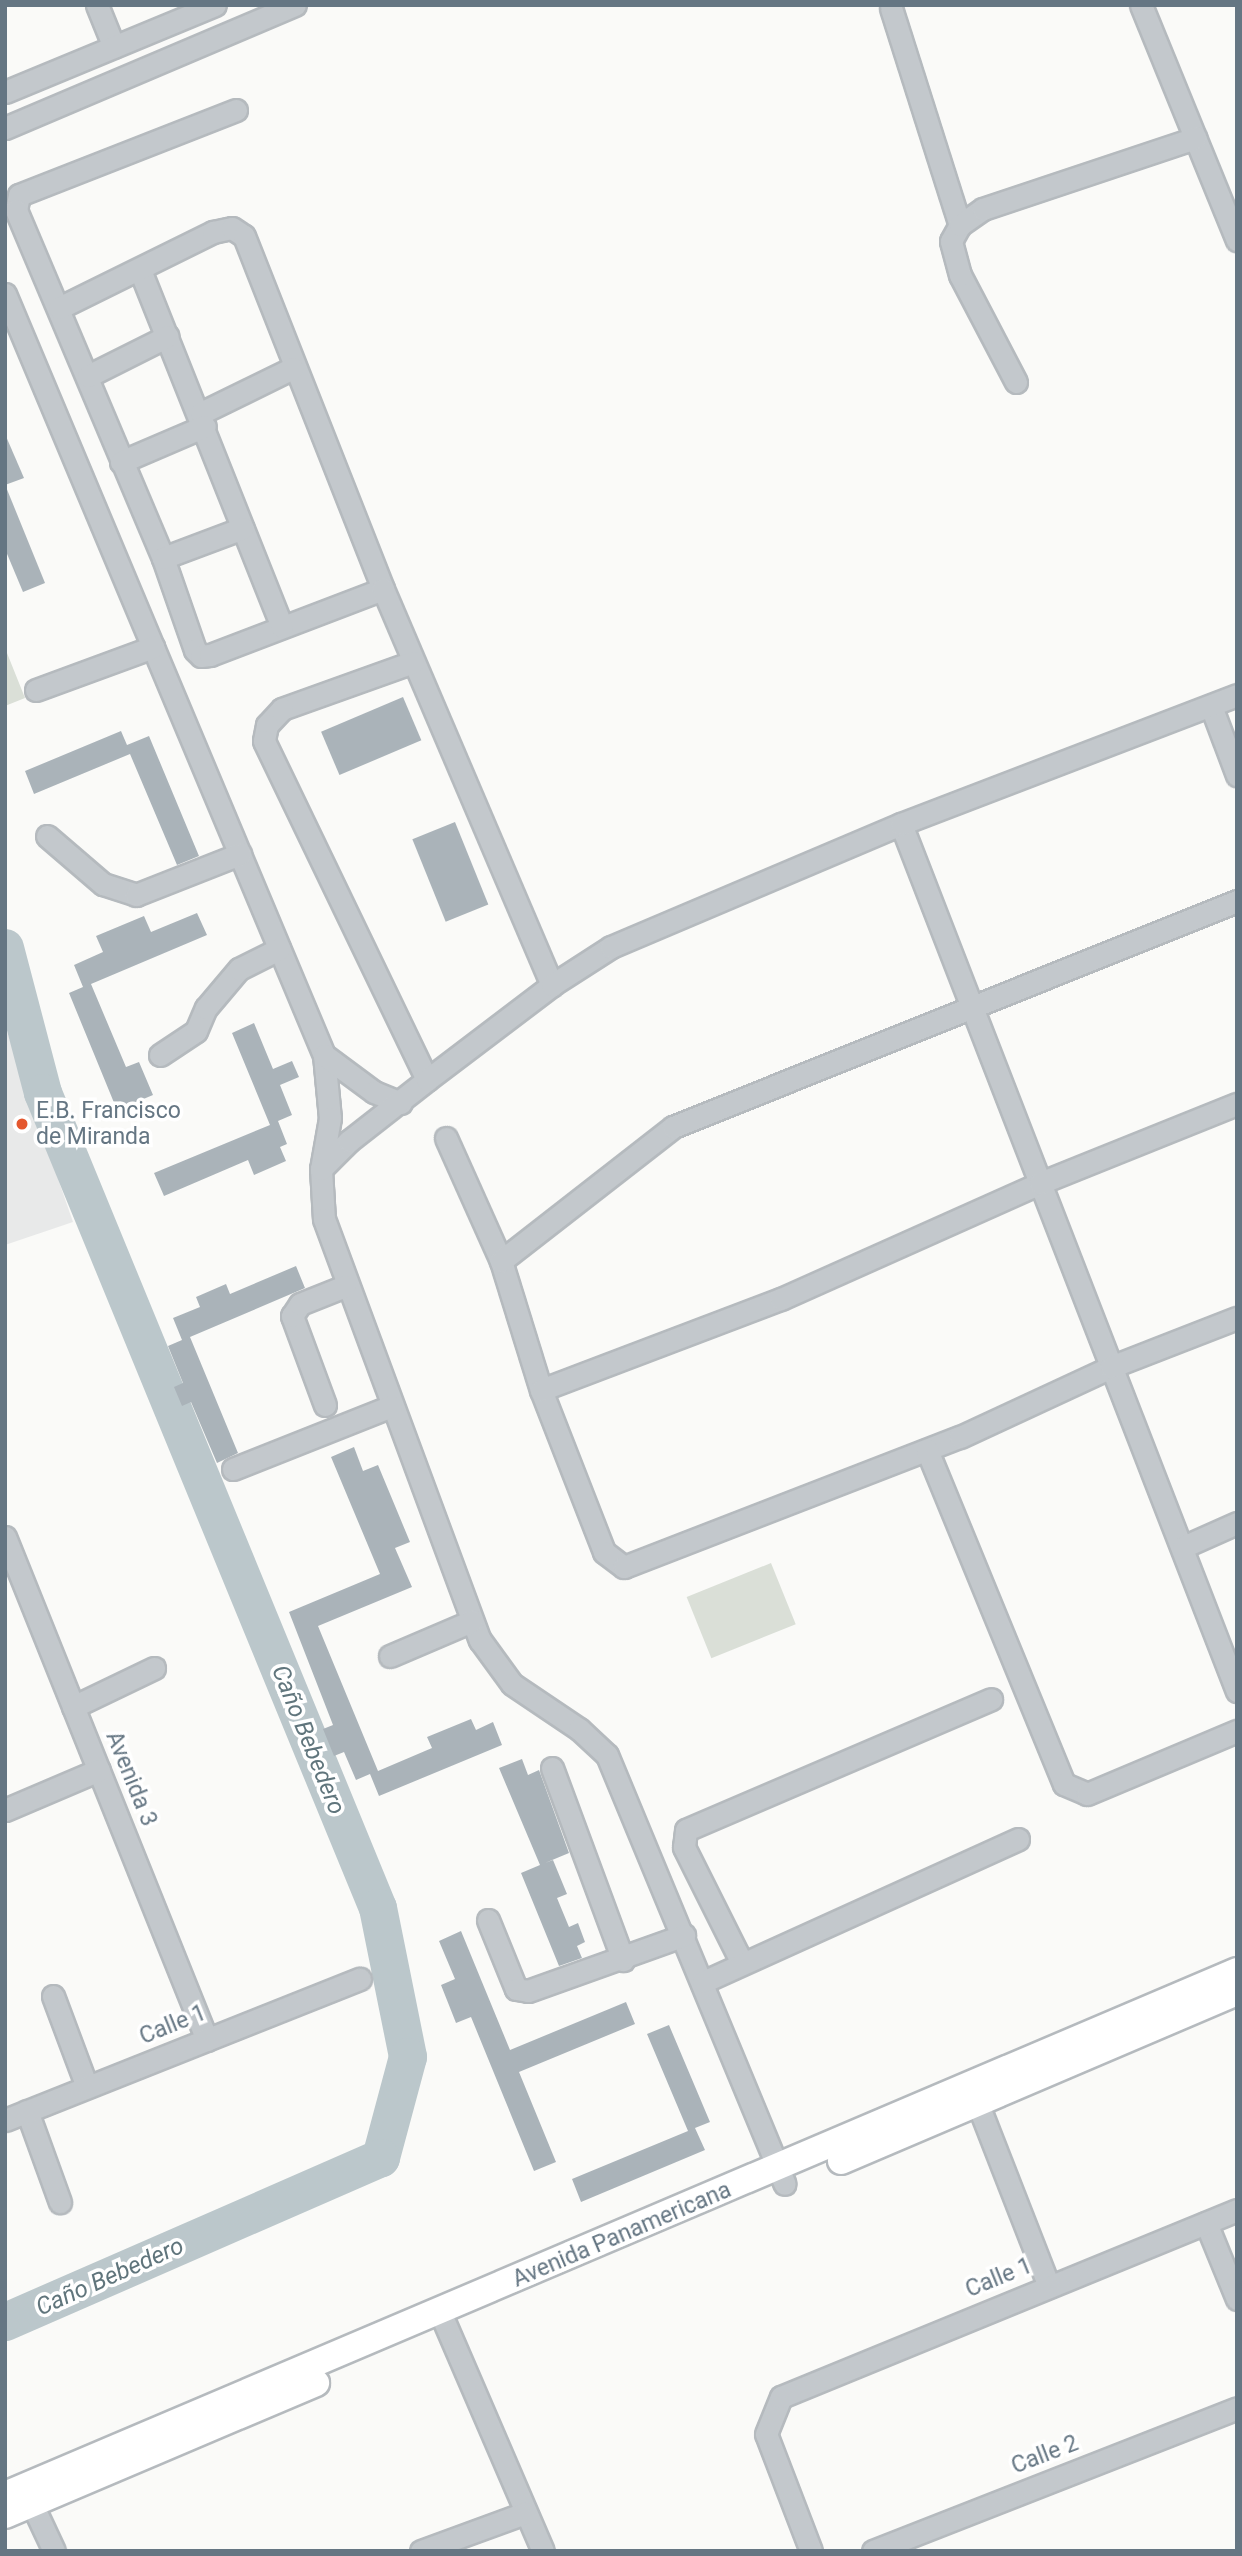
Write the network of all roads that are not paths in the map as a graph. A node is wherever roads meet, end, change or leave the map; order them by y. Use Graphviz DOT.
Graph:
graph roads {
  1 [pos="96,5"];
  2 [pos="158,5"];
  3 [pos="215,5"];
  4 [pos="295,5"];
  5 [pos="1140,5"];
  6 [pos="891,8"];
  7 [pos="166,25"];
  8 [pos="114,47"];
  9 [pos="5,92"];
  10 [pos="236,110"];
  11 [pos="5,128"];
  12 [pos="1195,138"];
  13 [pos="960,225"];
  14 [pos="1237,240"];
  15 [pos="141,270"];
  16 [pos="5,294"];
  17 [pos="59,308"];
  18 [pos="13,331"];
  19 [pos="168,337"];
  20 [pos="293,368"];
  21 [pos="88,376"];
  22 [pos="1016,383"];
  23 [pos="203,420"];
  24 [pos="121,462"];
  25 [pos="243,528"];
  26 [pos="163,558"];
  27 [pos="383,589"];
  28 [pos="282,627"];
  29 [pos="153,647"];
  30 [pos="413,662"];
  31 [pos="36,690"];
  32 [pos="1237,695"];
  33 [pos="1211,706"];
  34 [pos="1237,775"];
  35 [pos="901,824"];
  36 [pos="47,836"];
  37 [pos="240,854"];
  38 [pos="1237,901"];
  39 [pos="279,949"];
  40 [pos="552,985"];
  41 [pos="970,1005"];
  42 [pos="160,1055"];
  43 [pos="324,1055"];
  44 [pos="427,1080"];
  45 [pos="401,1103"];
  46 [pos="1237,1104"];
  47 [pos="446,1138"];
  48 [pos="321,1170"];
  49 [pos="1040,1184"];
  50 [pos="501,1261"];
  51 [pos="345,1286"];
  52 [pos="1237,1318"];
  53 [pos="1111,1367"];
  54 [pos="541,1390"];
  55 [pos="326,1405"];
  56 [pos="391,1406"];
  57 [pos="927,1450"];
  58 [pos="233,1469"];
  59 [pos="1237,1523"];
  60 [pos="5,1537"];
  61 [pos="1183,1547"];
  62 [pos="472,1621"];
  63 [pos="390,1656"];
  64 [pos="154,1668"];
  65 [pos="1237,1692"];
  66 [pos="991,1699"];
  67 [pos="73,1707"];
  68 [pos="1237,1731"];
  69 [pos="552,1768"];
  70 [pos="99,1770"];
  71 [pos="5,1810"];
  72 [pos="1018,1839"];
  73 [pos="488,1920"];
  74 [pos="684,1935"];
  75 [pos="623,1960"];
  76 [pos="742,1963"];
  77 [pos="1237,1971"];
  78 [pos="360,1979"];
  79 [pos="703,1982"];
  80 [pos="1237,1992"];
  81 [pos="53,1996"];
  82 [pos="207,2040"];
  83 [pos="87,2087"];
  84 [pos="974,2094"];
  85 [pos="27,2111"];
  86 [pos="5,2120"];
  87 [pos="782,2176"];
  88 [pos="60,2202"];
  89 [pos="1237,2210"];
  90 [pos="1206,2223"];
  91 [pos="1049,2286"];
  92 [pos="1237,2300"];
  93 [pos="443,2320"];
  94 [pos="1237,2408"];
  95 [pos="20,2495"];
  96 [pos="525,2512"];
  97 [pos="5,2515"];
  98 [pos="54,2551"];
  99 [pos="421,2551"];
  100 [pos="543,2551"];
  101 [pos="811,2551"];
  102 [pos="873,2551"];
  1 -- 8 [label="street"];
  2 -- 7 [label="street"];
  3 -- 7 [label="street"];
  4 -- 11 [label="street"];
  5 -- 12 [label="street"];
  6 -- 13 [label="street"];
  7 -- 8 [label="street"];
  8 -- 9 [label="street"];
  10 -- 17 [label="street"];
  12 -- 13 [label="street"];
  12 -- 14 [label="street"];
  13 -- 22 [label="street"];
  15 -- 17 [label="street"];
  15 -- 19 [label="street"];
  15 -- 20 [label="street"];
  16 -- 18 [label="street"];
  17 -- 21 [label="street"];
  18 -- 29 [label="street"];
  19 -- 21 [label="street"];
  19 -- 23 [label="street"];
  20 -- 23 [label="street"];
  20 -- 27 [label="street"];
  21 -- 24 [label="street"];
  23 -- 24 [label="street"];
  23 -- 25 [label="street"];
  24 -- 26 [label="street"];
  25 -- 26 [label="street"];
  25 -- 28 [label="street"];
  26 -- 28 [label="street"];
  27 -- 28 [label="street"];
  27 -- 30 [label="street"];
  29 -- 31 [label="street"];
  29 -- 37 [label="street"];
  30 -- 40 [label="street"];
  30 -- 44 [label="street"];
  32 -- 33 [label="street"];
  33 -- 34 [label="street"];
  33 -- 35 [label="street"];
  35 -- 40 [label="street"];
  35 -- 41 [label="street"];
  36 -- 37 [label="street"];
  37 -- 39 [label="street"];
  38 -- 41 [label="street"];
  39 -- 42 [label="street"];
  39 -- 43 [label="street"];
  40 -- 44 [label="street"];
  41 -- 49 [label="street"];
  41 -- 50 [label="street"];
  43 -- 45 [label="street"];
  43 -- 48 [label="street"];
  44 -- 45 [label="street"];
  45 -- 48 [label="street"];
  46 -- 49 [label="street"];
  47 -- 50 [label="street"];
  48 -- 51 [label="street"];
  49 -- 53 [label="street"];
  49 -- 54 [label="street"];
  50 -- 54 [label="street"];
  51 -- 55 [label="street"];
  51 -- 56 [label="street"];
  52 -- 53 [label="street"];
  53 -- 57 [label="street"];
  53 -- 61 [label="street"];
  54 -- 57 [label="street"];
  56 -- 58 [label="street"];
  56 -- 62 [label="street"];
  57 -- 68 [label="street"];
  59 -- 61 [label="street"];
  60 -- 67 [label="street, Avenida 3"];
  61 -- 65 [label="street"];
  62 -- 63 [label="street"];
  62 -- 74 [label="street"];
  64 -- 67 [label="street"];
  66 -- 76 [label="street"];
  67 -- 70 [label="street, Avenida 3"];
  69 -- 75 [label="street"];
  70 -- 71 [label="street"];
  70 -- 82 [label="street, Avenida 3"];
  72 -- 76 [label="street"];
  73 -- 75 [label="street"];
  74 -- 75 [label="street"];
  74 -- 79 [label="street"];
  76 -- 79 [label="street"];
  77 -- 84 [label="main road, Avenida Panamericana"];
  78 -- 82 [label="street, Calle 1"];
  79 -- 87 [label="street"];
  80 -- 84 [label="main road, Avenida Panamericana"];
  81 -- 83 [label="street"];
  82 -- 83 [label="street, Calle 1"];
  83 -- 85 [label="street, Calle 1"];
  84 -- 87 [label="main road, Avenida Panamericana"];
  84 -- 91 [label="street"];
  85 -- 86 [label="street, Calle 1"];
  85 -- 88 [label="street"];
  87 -- 93 [label="main road, Avenida Panamericana"];
  89 -- 90 [label="street, Calle 1"];
  90 -- 91 [label="street, Calle 1"];
  90 -- 92 [label="street"];
  91 -- 101 [label="street, Calle 1"];
  93 -- 95 [label="main road, Avenida Panamericana"];
  93 -- 96 [label="street"];
  94 -- 102 [label="street, Calle 2"];
  95 -- 97 [label="main road, Avenida Panamericana"];
  95 -- 98 [label="street"];
  96 -- 99 [label="street"];
  96 -- 100 [label="street"];
}
